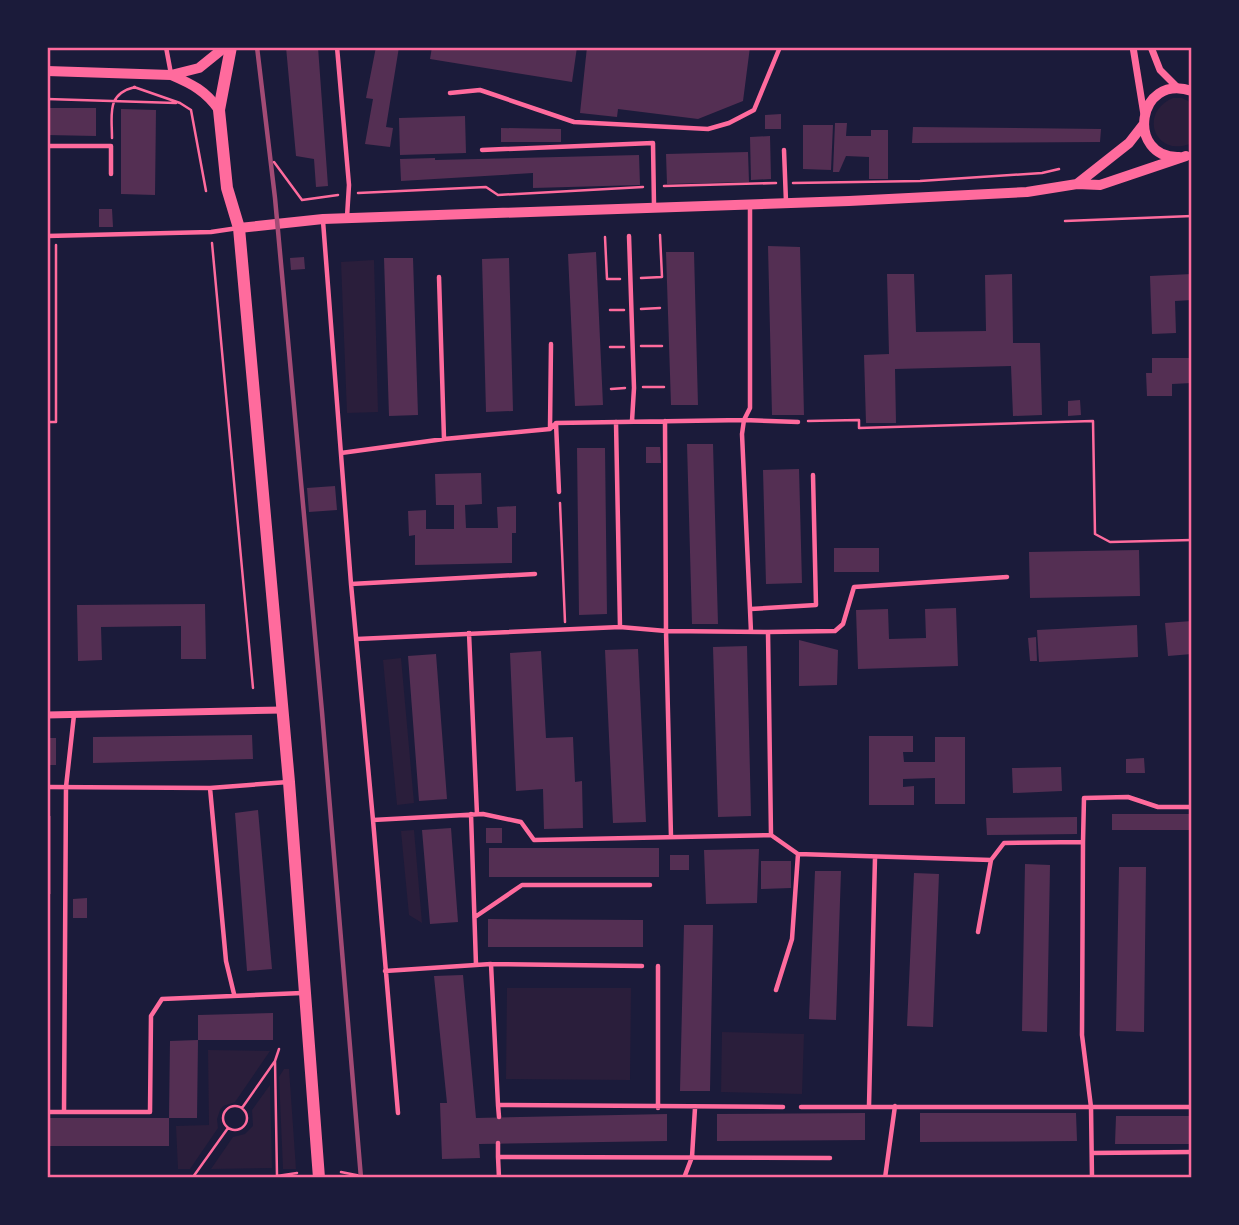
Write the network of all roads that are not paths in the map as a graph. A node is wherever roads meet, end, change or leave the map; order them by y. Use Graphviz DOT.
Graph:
graph roads {
  1 [pos="166,47"];
  2 [pos="225,47"];
  3 [pos="231,47"];
  4 [pos="337,47"];
  5 [pos="780,47"];
  6 [pos="1133,47"];
  7 [pos="1151,47"];
  8 [pos="47,71"];
  9 [pos="171,75"];
  10 [pos="1178,88"];
  11 [pos="1192,91"];
  12 [pos="450,93"];
  13 [pos="219,110"];
  14 [pos="1143,120"];
  15 [pos="47,146"];
  16 [pos="482,150"];
  17 [pos="784,150"];
  18 [pos="1189,155"];
  19 [pos="111,174"];
  20 [pos="1077,184"];
  21 [pos="786,203"];
  22 [pos="750,205"];
  23 [pos="654,207"];
  24 [pos="347,218"];
  25 [pos="323,219"];
  26 [pos="239,228"];
  27 [pos="47,236"];
  28 [pos="629,236"];
  29 [pos="439,277"];
  30 [pos="551,344"];
  31 [pos="744,420"];
  32 [pos="632,421"];
  33 [pos="616,422"];
  34 [pos="665,422"];
  35 [pos="798,422"];
  36 [pos="556,423"];
  37 [pos="550,429"];
  38 [pos="444,439"];
  39 [pos="341,453"];
  40 [pos="813,475"];
  41 [pos="559,492"];
  42 [pos="534,574"];
  43 [pos="1007,577"];
  44 [pos="351,584"];
  45 [pos="751,609"];
  46 [pos="620,627"];
  47 [pos="666,631"];
  48 [pos="751,632"];
  49 [pos="768,632"];
  50 [pos="469,633"];
  51 [pos="356,639"];
  52 [pos="283,710"];
  53 [pos="47,715"];
  54 [pos="74,715"];
  55 [pos="289,782"];
  56 [pos="47,787"];
  57 [pos="66,787"];
  58 [pos="210,788"];
  59 [pos="1192,807"];
  60 [pos="474,814"];
  61 [pos="373,820"];
  62 [pos="771,835"];
  63 [pos="671,837"];
  64 [pos="1083,842"];
  65 [pos="798,854"];
  66 [pos="875,858"];
  67 [pos="991,860"];
  68 [pos="650,885"];
  69 [pos="475,917"];
  70 [pos="978,932"];
  71 [pos="491,964"];
  72 [pos="476,965"];
  73 [pos="642,966"];
  74 [pos="658,966"];
  75 [pos="385,971"];
  76 [pos="776,990"];
  77 [pos="304,993"];
  78 [pos="234,994"];
  79 [pos="498,1105"];
  80 [pos="869,1106"];
  81 [pos="895,1106"];
  82 [pos="783,1107"];
  83 [pos="801,1107"];
  84 [pos="1091,1107"];
  85 [pos="1192,1107"];
  86 [pos="658,1108"];
  87 [pos="695,1108"];
  88 [pos="47,1112"];
  89 [pos="64,1112"];
  90 [pos="398,1113"];
  91 [pos="499,1117"];
  92 [pos="498,1143"];
  93 [pos="1192,1152"];
  94 [pos="1092,1153"];
  95 [pos="498,1157"];
  96 [pos="692,1157"];
  97 [pos="830,1158"];
  98 [pos="319,1178"];
  99 [pos="499,1178"];
  100 [pos="684,1178"];
  101 [pos="885,1178"];
  102 [pos="1092,1178"];
  1 -- 9 [label="lane"];
  2 -- 9 [label="street"];
  3 -- 13 [label="main road"];
  4 -- 24 [label="lane"];
  5 -- 12 [label="lane"];
  6 -- 14 [label="street"];
  7 -- 10 [label="street"];
  8 -- 9 [label="street"];
  9 -- 13 [label="street"];
  10 -- 11 [label="street"];
  10 -- 14 [label="street"];
  13 -- 26 [label="main road"];
  14 -- 18 [label="street"];
  14 -- 20 [label="street"];
  15 -- 19 [label="lane"];
  16 -- 23 [label="lane"];
  17 -- 21 [label="lane"];
  18 -- 20 [label="street"];
  20 -- 21 [label="street"];
  21 -- 22 [label="street"];
  22 -- 23 [label="street"];
  22 -- 31 [label="lane"];
  23 -- 24 [label="street"];
  24 -- 25 [label="street"];
  25 -- 26 [label="street"];
  25 -- 39 [label="lane"];
  26 -- 27 [label="lane"];
  26 -- 52 [label="main road"];
  28 -- 32 [label="lane"];
  29 -- 38 [label="lane"];
  30 -- 37 [label="lane"];
  31 -- 34 [label="lane"];
  31 -- 35 [label="lane"];
  31 -- 45 [label="lane"];
  32 -- 33 [label="lane"];
  32 -- 34 [label="lane"];
  33 -- 36 [label="lane"];
  33 -- 46 [label="lane"];
  34 -- 47 [label="lane"];
  36 -- 37 [label="lane"];
  36 -- 41 [label="lane"];
  37 -- 38 [label="lane"];
  38 -- 39 [label="lane"];
  39 -- 44 [label="lane"];
  40 -- 45 [label="lane"];
  42 -- 44 [label="lane"];
  43 -- 49 [label="lane"];
  44 -- 51 [label="lane"];
  45 -- 48 [label="lane"];
  46 -- 47 [label="lane"];
  46 -- 50 [label="lane"];
  47 -- 48 [label="lane"];
  47 -- 63 [label="lane"];
  48 -- 49 [label="lane"];
  49 -- 62 [label="lane"];
  50 -- 51 [label="lane"];
  50 -- 60 [label="lane"];
  51 -- 61 [label="lane"];
  52 -- 54 [label="street"];
  52 -- 55 [label="main road"];
  53 -- 54 [label="street"];
  54 -- 57 [label="lane"];
  55 -- 58 [label="lane"];
  55 -- 77 [label="main road"];
  56 -- 57 [label="lane"];
  57 -- 58 [label="lane"];
  57 -- 89 [label="lane"];
  58 -- 78 [label="lane"];
  59 -- 64 [label="lane"];
  60 -- 61 [label="lane"];
  60 -- 63 [label="lane"];
  60 -- 69 [label="lane"];
  61 -- 75 [label="lane"];
  62 -- 63 [label="lane"];
  62 -- 65 [label="lane"];
  64 -- 67 [label="lane"];
  64 -- 84 [label="lane"];
  65 -- 66 [label="lane"];
  65 -- 76 [label="lane"];
  66 -- 67 [label="lane"];
  66 -- 80 [label="lane"];
  67 -- 70 [label="lane"];
  68 -- 69 [label="lane"];
  69 -- 72 [label="lane"];
  71 -- 72 [label="lane"];
  71 -- 73 [label="lane"];
  71 -- 79 [label="lane"];
  72 -- 75 [label="lane"];
  74 -- 86 [label="lane"];
  75 -- 90 [label="lane"];
  77 -- 78 [label="lane"];
  77 -- 98 [label="main road"];
  78 -- 89 [label="lane"];
  79 -- 86 [label="lane"];
  79 -- 91 [label="lane"];
  80 -- 81 [label="lane"];
  80 -- 83 [label="lane"];
  81 -- 84 [label="lane"];
  81 -- 101 [label="lane"];
  82 -- 87 [label="lane"];
  84 -- 85 [label="lane"];
  84 -- 94 [label="lane"];
  86 -- 87 [label="lane"];
  87 -- 96 [label="lane"];
  88 -- 89 [label="lane"];
  92 -- 95 [label="lane"];
  93 -- 94 [label="lane"];
  94 -- 102 [label="lane"];
  95 -- 96 [label="lane"];
  95 -- 99 [label="lane"];
  96 -- 97 [label="lane"];
  96 -- 100 [label="lane"];
}
